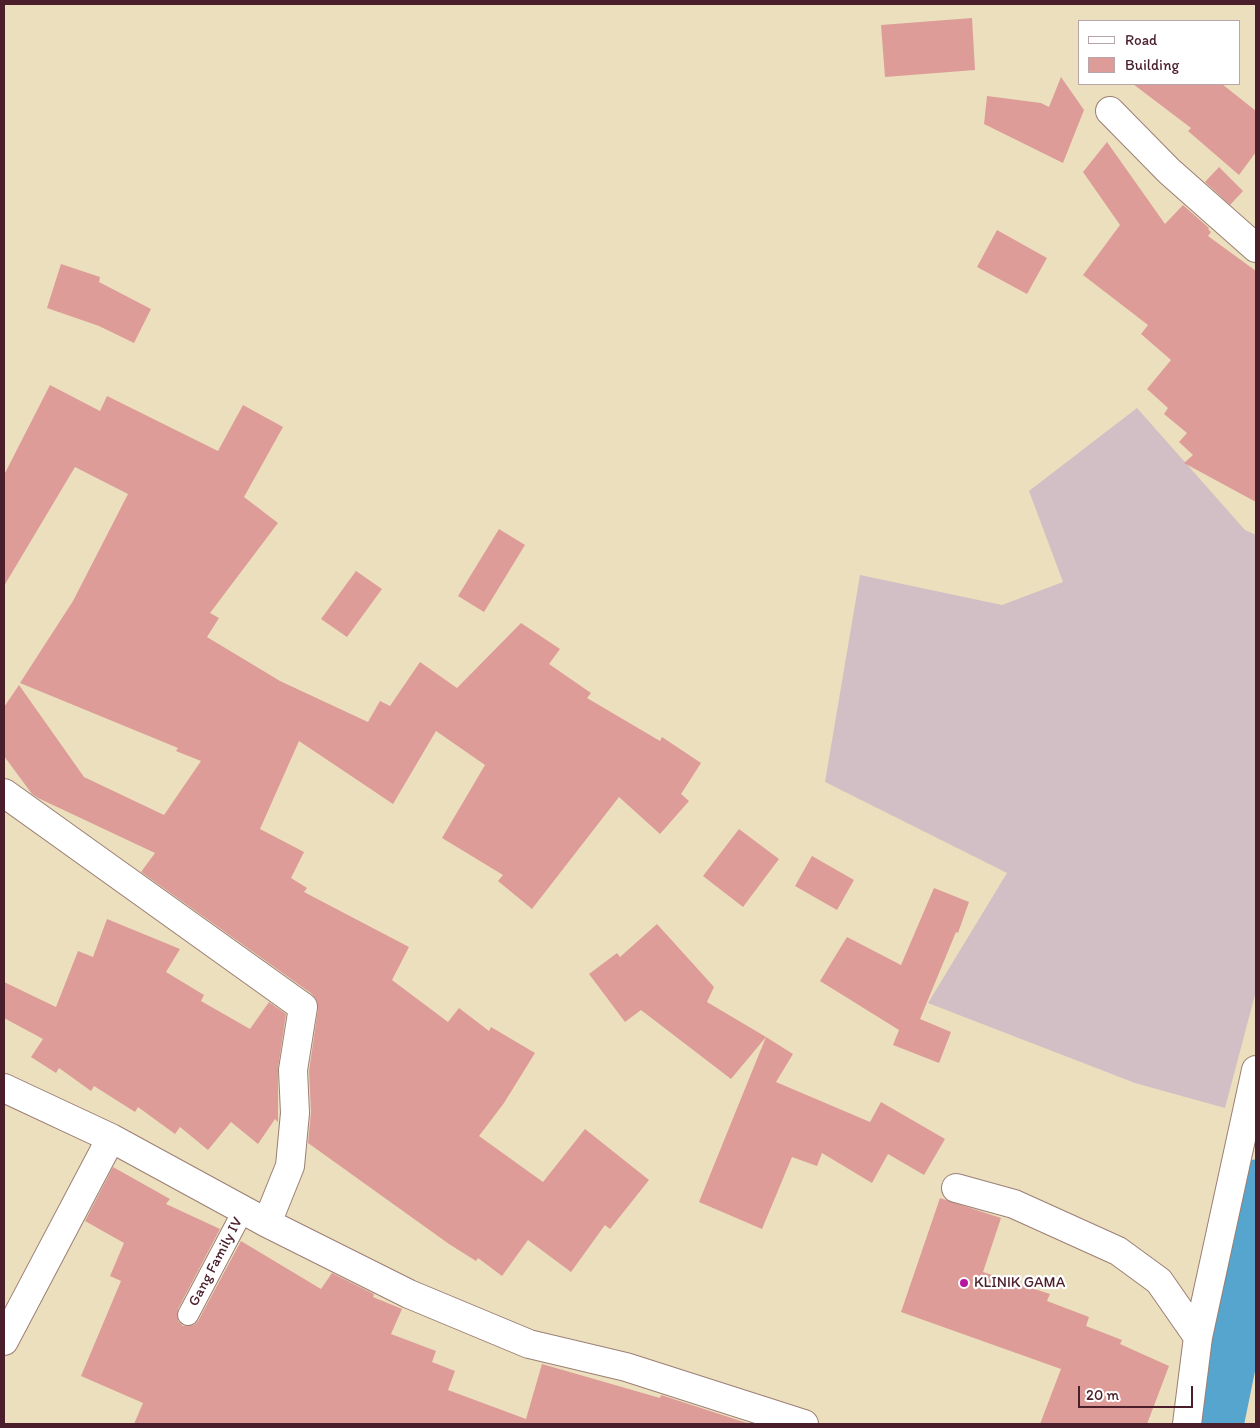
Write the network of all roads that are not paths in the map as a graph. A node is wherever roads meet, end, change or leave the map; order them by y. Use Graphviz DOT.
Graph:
graph roads {
  1 [pos="1110,111"];
  2 [pos="1256,248"];
  3 [pos="4,793"];
  4 [pos="1256,1070"];
  5 [pos="4,1088"];
  6 [pos="111,1138"];
  7 [pos="956,1188"];
  8 [pos="244,1209"];
  9 [pos="267,1223"];
  10 [pos="188,1315"];
  11 [pos="1198,1337"];
  12 [pos="4,1342"];
  13 [pos="804,1424"];
  14 [pos="1187,1424"];
  1 -- 2 [label="street"];
  3 -- 9 [label="street"];
  4 -- 11 [label="street"];
  5 -- 6 [label="street"];
  6 -- 8 [label="street"];
  6 -- 12 [label="street"];
  7 -- 11 [label="street"];
  8 -- 9 [label="street"];
  8 -- 10 [label="lane, Gang Family IV"];
  9 -- 13 [label="street"];
  11 -- 14 [label="street"];
}
